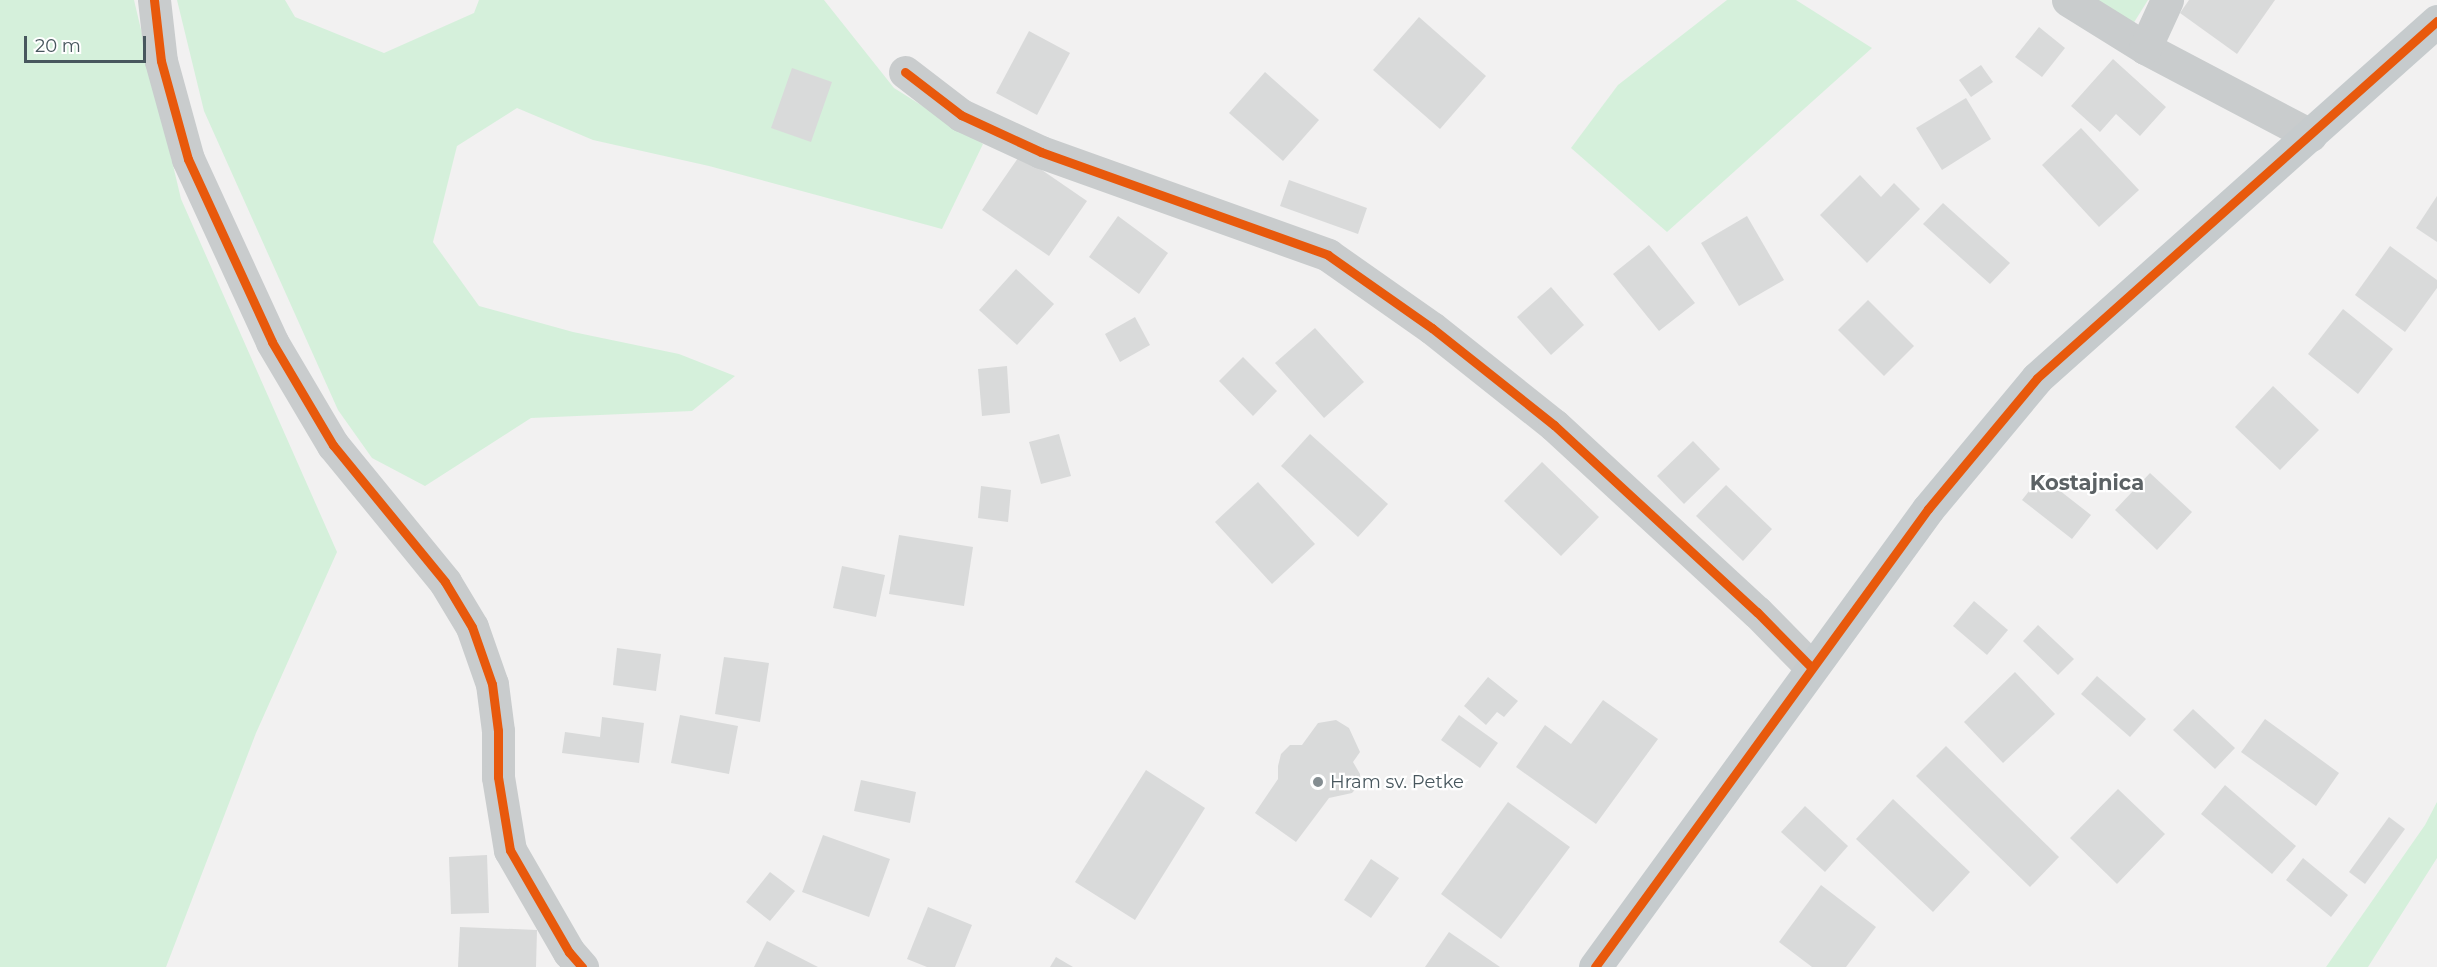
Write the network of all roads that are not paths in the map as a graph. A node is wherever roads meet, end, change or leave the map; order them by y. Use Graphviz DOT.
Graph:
graph roads {
  1 [pos="154,0"];
  2 [pos="2068,0"];
  3 [pos="2167,0"];
  4 [pos="2437,21"];
  5 [pos="2145,48"];
  6 [pos="905,72"];
  7 [pos="2310,135"];
  8 [pos="1812,668"];
  9 [pos="582,967"];
  10 [pos="1595,967"];
  1 -- 9 [label="street"];
  2 -- 5 [label="street"];
  3 -- 5 [label="street"];
  4 -- 7 [label="main road"];
  5 -- 7 [label="street"];
  6 -- 8 [label="street"];
  7 -- 8 [label="main road"];
  8 -- 10 [label="main road"];
}
